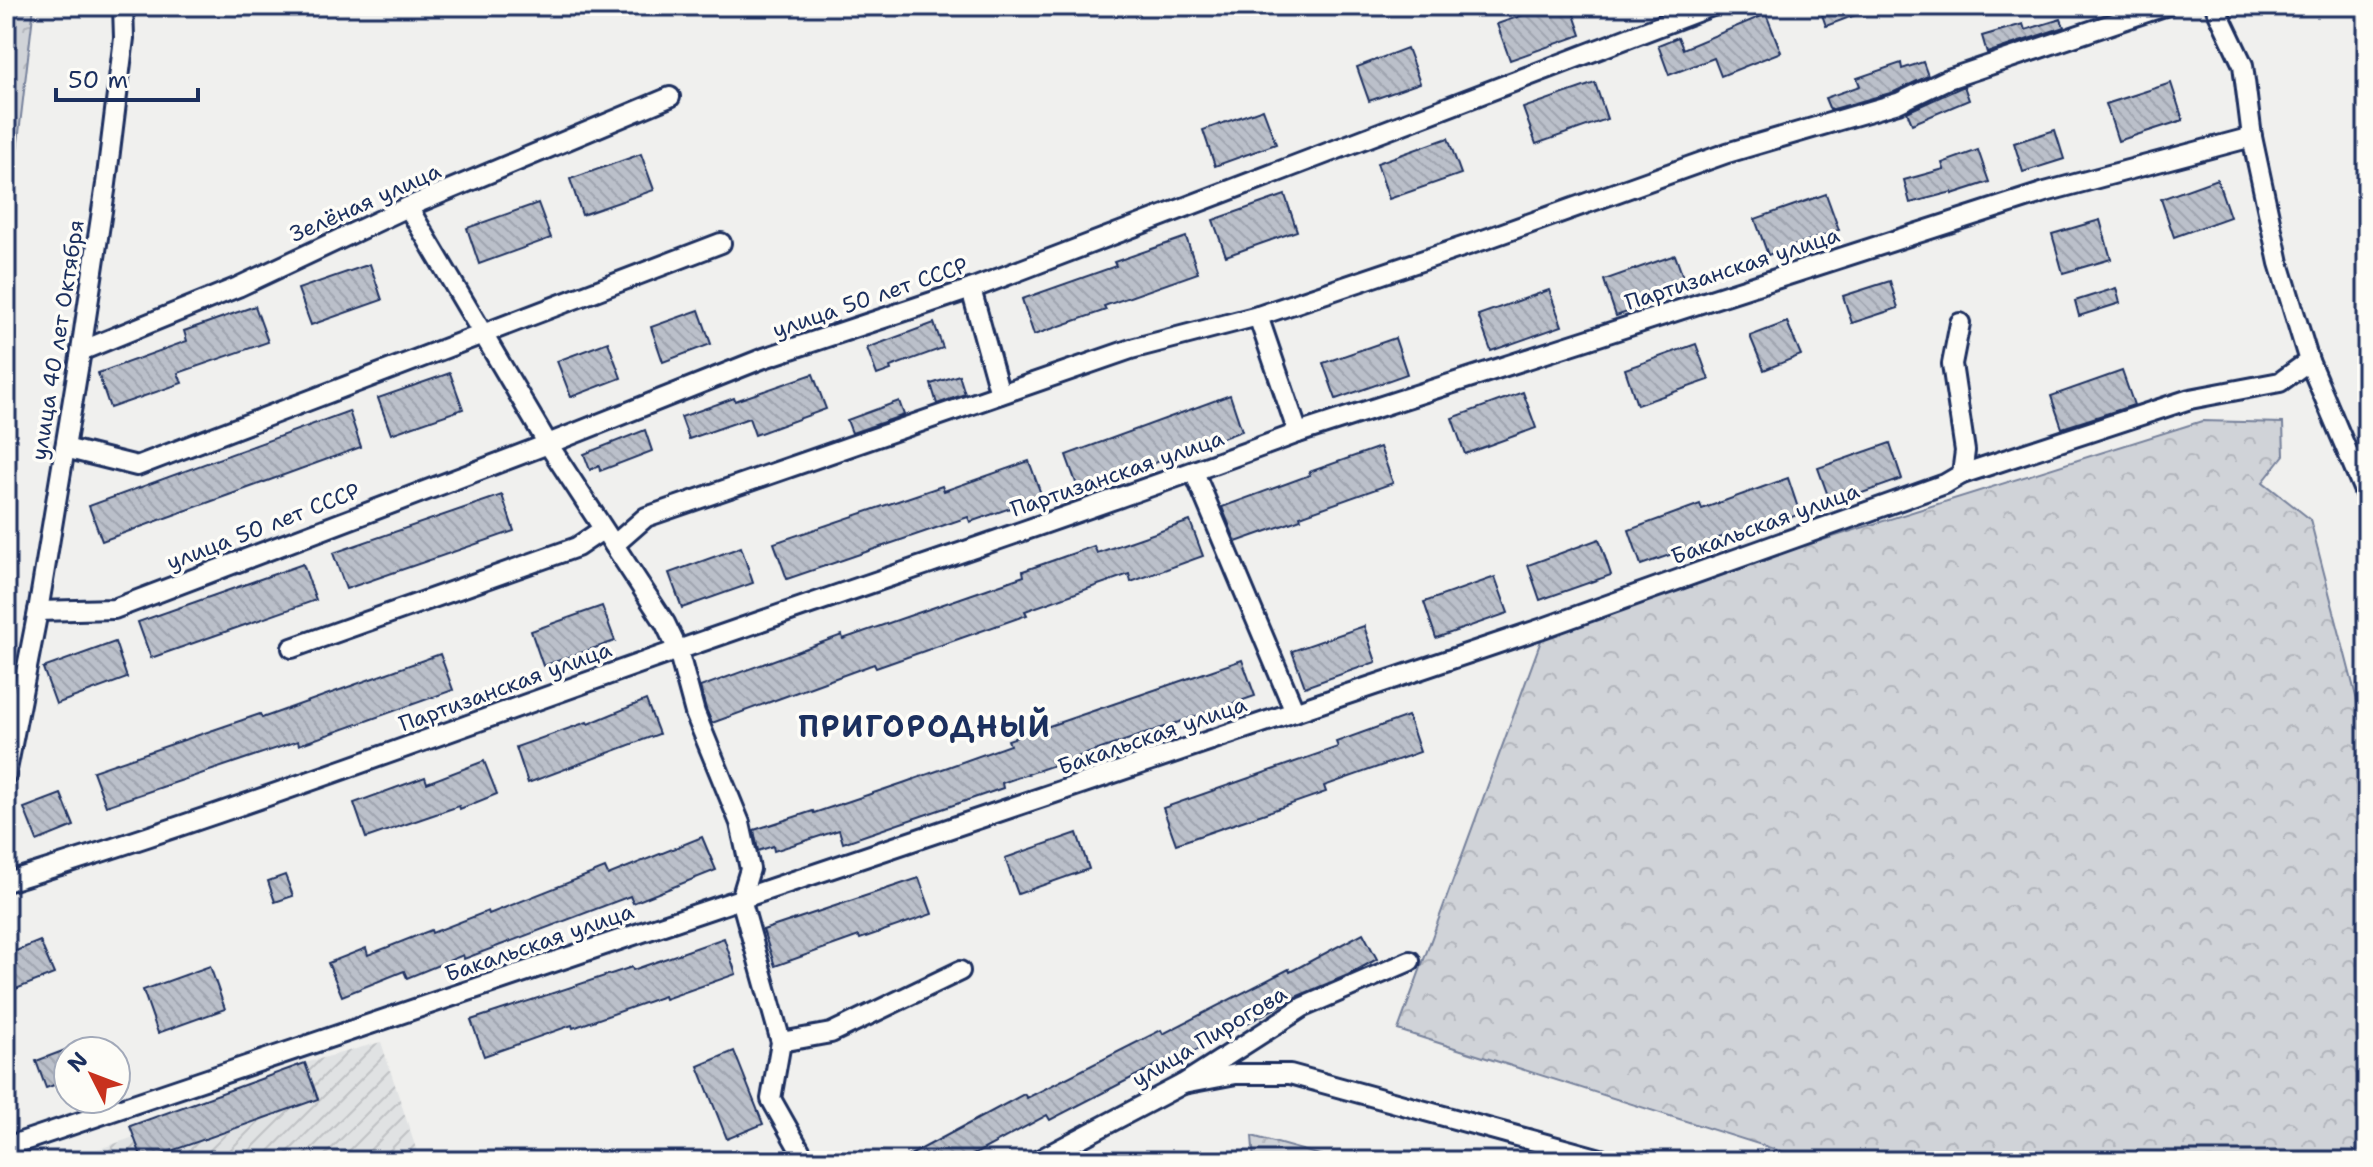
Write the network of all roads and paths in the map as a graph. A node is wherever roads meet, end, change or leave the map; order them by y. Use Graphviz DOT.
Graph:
graph roads {
  1 [pos="123,6"];
  2 [pos="1712,6"];
  3 [pos="2165,6"];
  4 [pos="2215,6"];
  5 [pos="670,97"];
  6 [pos="2252,137"];
  7 [pos="408,207"];
  8 [pos="721,243"];
  9 [pos="971,289"];
  10 [pos="1258,316"];
  11 [pos="1960,323"];
  12 [pos="482,333"];
  13 [pos="81,351"];
  14 [pos="2309,361"];
  15 [pos="1000,394"];
  16 [pos="1298,433"];
  17 [pos="548,444"];
  18 [pos="65,448"];
  19 [pos="1194,472"];
  20 [pos="1962,474"];
  21 [pos="2367,498"];
  22 [pos="608,537"];
  23 [pos="38,611"];
  24 [pos="292,648"];
  25 [pos="678,650"];
  26 [pos="1295,712"];
  27 [pos="6,775"];
  28 [pos="6,882"];
  29 [pos="741,899"];
  30 [pos="1410,961"];
  31 [pos="960,971"];
  32 [pos="781,1042"];
  33 [pos="1183,1084"];
  34 [pos="6,1147"];
  35 [pos="806,1161"];
  36 [pos="1037,1161"];
  37 [pos="1608,1161"];
  1 -- 13 [label="street, улица 40 лет Октября"];
  2 -- 9 [label="street, улица 50 лет СССР"];
  3 -- 10 [label="street"];
  4 -- 6 [label="street"];
  5 -- 7 [label="street, Зелёная улица"];
  6 -- 14 [label="street"];
  6 -- 16 [label="street, Партизанская улица"];
  7 -- 12 [label="street"];
  7 -- 13 [label="street, Зелёная улица"];
  8 -- 12 [label="street"];
  9 -- 15 [label="street"];
  9 -- 17 [label="street, улица 50 лет СССР"];
  10 -- 15 [label="street"];
  10 -- 16 [label="street"];
  11 -- 20 [label="street"];
  12 -- 17 [label="street"];
  12 -- 18 [label="street"];
  13 -- 18 [label="street, улица 40 лет Октября"];
  14 -- 20 [label="street, Бакальская улица"];
  14 -- 21 [label="street"];
  15 -- 22 [label="street"];
  16 -- 19 [label="street, Партизанская улица"];
  17 -- 22 [label="street"];
  17 -- 23 [label="street, улица 50 лет СССР"];
  18 -- 23 [label="street, улица 40 лет Октября"];
  19 -- 25 [label="street, Партизанская улица"];
  19 -- 26 [label="street"];
  20 -- 26 [label="street, Бакальская улица"];
  22 -- 24 [label="street"];
  22 -- 25 [label="street"];
  23 -- 27 [label="street, улица 40 лет Октября"];
  25 -- 28 [label="street, Партизанская улица"];
  25 -- 29 [label="street"];
  26 -- 29 [label="street, Бакальская улица"];
  29 -- 32 [label="street"];
  29 -- 34 [label="street, Бакальская улица"];
  30 -- 33 [label="street, улица Пирогова"];
  31 -- 32 [label="street"];
  32 -- 35 [label="street"];
  33 -- 36 [label="street, улица Пирогова"];
  33 -- 37 [label="street"];
}
